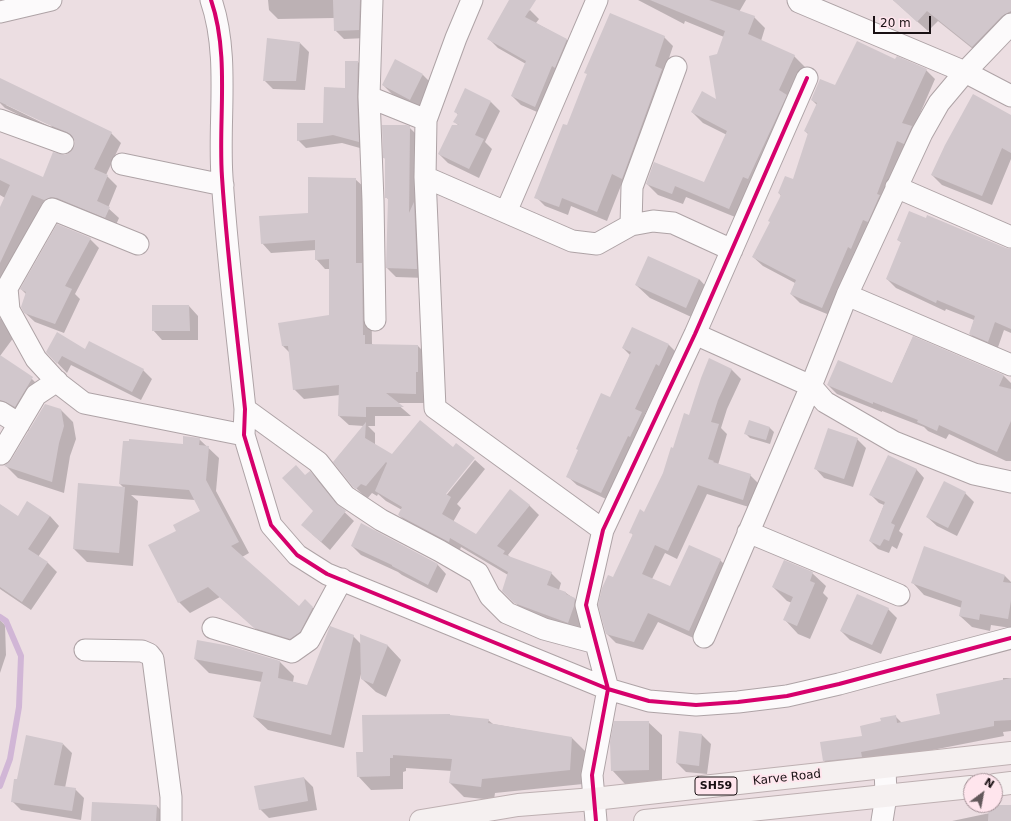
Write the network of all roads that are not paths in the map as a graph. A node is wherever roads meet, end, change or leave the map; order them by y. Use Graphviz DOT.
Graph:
graph roads {
  1 [pos="51,0"];
  2 [pos="211,0"];
  3 [pos="372,0"];
  4 [pos="472,0"];
  5 [pos="597,0"];
  6 [pos="798,0"];
  7 [pos="0,12"];
  8 [pos="1011,24"];
  9 [pos="676,67"];
  10 [pos="965,72"];
  11 [pos="807,78"];
  12 [pos="1011,96"];
  13 [pos="369,97"];
  14 [pos="0,120"];
  15 [pos="426,120"];
  16 [pos="63,143"];
  17 [pos="122,164"];
  18 [pos="425,177"];
  19 [pos="223,185"];
  20 [pos="896,187"];
  21 [pos="506,212"];
  22 [pos="631,225"];
  23 [pos="1011,237"];
  24 [pos="138,244"];
  25 [pos="732,250"];
  26 [pos="4,287"];
  27 [pos="847,295"];
  28 [pos="375,320"];
  29 [pos="695,334"];
  30 [pos="1011,365"];
  31 [pos="57,381"];
  32 [pos="812,386"];
  33 [pos="245,409"];
  34 [pos="0,412"];
  35 [pos="19,424"];
  36 [pos="244,435"];
  37 [pos="1,454"];
  38 [pos="1011,482"];
  39 [pos="603,530"];
  40 [pos="748,532"];
  41 [pos="342,580"];
  42 [pos="899,595"];
  43 [pos="212,628"];
  44 [pos="704,637"];
  45 [pos="1011,638"];
  46 [pos="596,643"];
  47 [pos="85,650"];
  48 [pos="608,689"];
  49 [pos="1011,753"];
  50 [pos="885,767"];
  51 [pos="963,788"];
  52 [pos="886,796"];
  53 [pos="594,799"];
  54 [pos="171,821"];
  55 [pos="421,821"];
  56 [pos="596,821"];
  57 [pos="645,821"];
  58 [pos="882,821"];
  1 -- 7 [label="street"];
  2 -- 19 [label="street"];
  3 -- 13 [label="street"];
  4 -- 15 [label="street"];
  5 -- 21 [label="street"];
  6 -- 10 [label="street"];
  8 -- 10 [label="street"];
  9 -- 22 [label="street"];
  10 -- 12 [label="street"];
  10 -- 20 [label="street"];
  11 -- 25 [label="street"];
  13 -- 15 [label="street"];
  13 -- 28 [label="street"];
  14 -- 16 [label="street"];
  15 -- 18 [label="street"];
  17 -- 19 [label="street"];
  18 -- 21 [label="street"];
  18 -- 39 [label="street"];
  19 -- 33 [label="street"];
  20 -- 23 [label="street"];
  20 -- 27 [label="street"];
  21 -- 22 [label="street"];
  22 -- 25 [label="street"];
  24 -- 26 [label="street"];
  25 -- 29 [label="street"];
  26 -- 31 [label="street"];
  27 -- 30 [label="street"];
  27 -- 32 [label="street"];
  29 -- 32 [label="street"];
  29 -- 39 [label="street"];
  31 -- 35 [label="street"];
  31 -- 36 [label="street"];
  32 -- 38 [label="street"];
  32 -- 40 [label="street"];
  33 -- 36 [label="street"];
  33 -- 46 [label="street"];
  34 -- 35 [label="street"];
  35 -- 37 [label="street"];
  36 -- 41 [label="street"];
  39 -- 46 [label="street"];
  40 -- 42 [label="street"];
  40 -- 44 [label="street"];
  41 -- 43 [label="street"];
  41 -- 48 [label="street"];
  45 -- 48 [label="street"];
  46 -- 48 [label="street"];
  47 -- 54 [label="street"];
  48 -- 53 [label="street"];
  49 -- 50 [label="main road, Karve Road / SH59"];
  50 -- 52 [label="street"];
  50 -- 53 [label="main road, Karve Road / SH59"];
  51 -- 52 [label="main road, SH59"];
  52 -- 57 [label="main road, SH59"];
  52 -- 58 [label="street"];
  53 -- 55 [label="main road, Karve Road / SH59"];
  53 -- 56 [label="street"];
}
